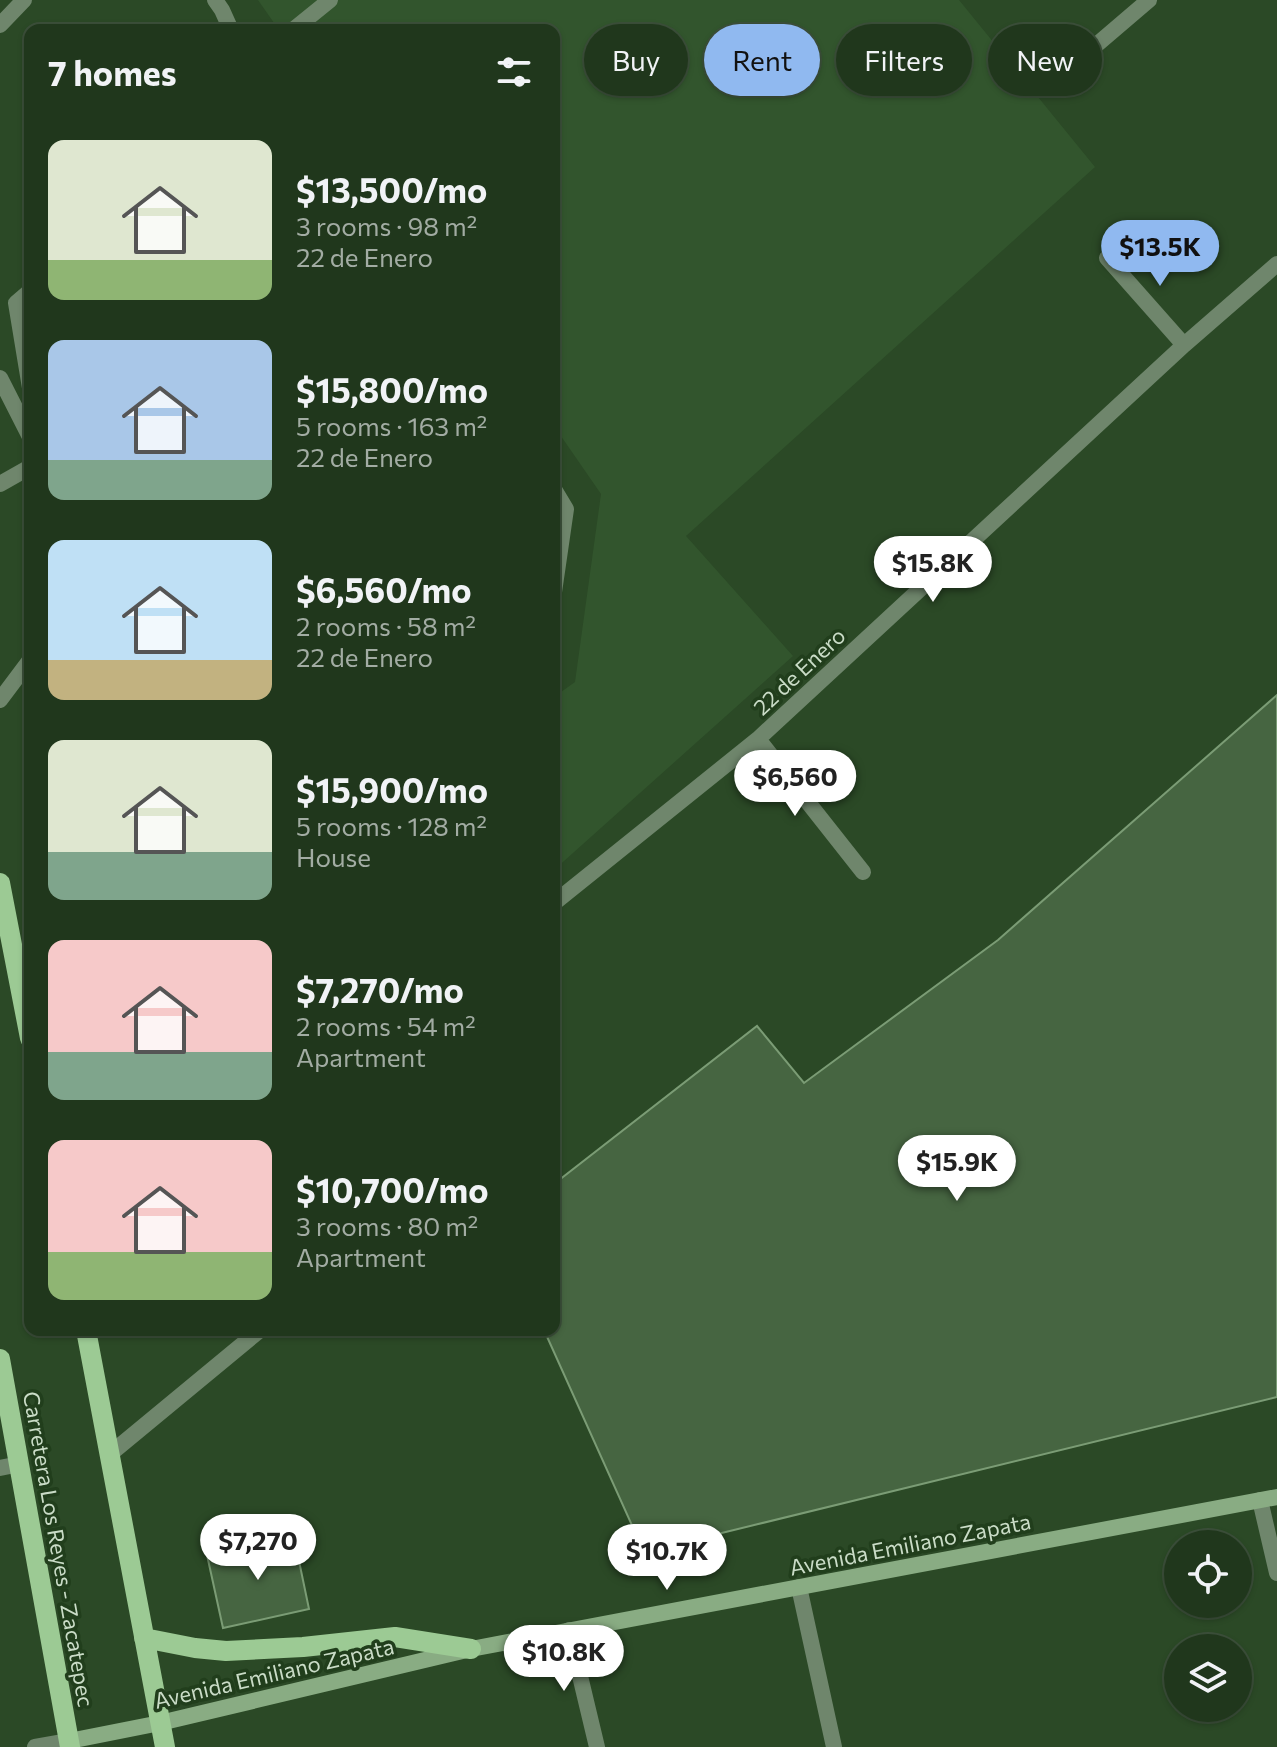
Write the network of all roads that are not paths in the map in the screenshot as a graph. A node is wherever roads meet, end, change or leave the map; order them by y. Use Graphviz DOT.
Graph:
graph roads {
  1 [pos="24,0"];
  2 [pos="215,0"];
  3 [pos="330,0"];
  4 [pos="1149,0"];
  5 [pos="228,24"];
  6 [pos="300,24"];
  7 [pos="0,25"];
  8 [pos="1102,40"];
  9 [pos="1107,258"];
  10 [pos="1277,264"];
  11 [pos="24,296"];
  12 [pos="1184,345"];
  13 [pos="24,352"];
  14 [pos="0,378"];
  15 [pos="24,425"];
  16 [pos="24,470"];
  17 [pos="0,484"];
  18 [pos="560,499"];
  19 [pos="560,550"];
  20 [pos="24,668"];
  21 [pos="0,700"];
  22 [pos="758,739"];
  23 [pos="863,872"];
  24 [pos="0,883"];
  25 [pos="560,898"];
  26 [pos="23,960"];
  27 [pos="87,1336"];
  28 [pos="253,1336"];
  29 [pos="0,1359"];
  30 [pos="110,1454"];
  31 [pos="10,1466"];
  32 [pos="1277,1497"];
  33 [pos="1260,1500"];
  34 [pos="1277,1573"];
  35 [pos="799,1587"];
  36 [pos="569,1630"];
  37 [pos="144,1638"];
  38 [pos="471,1649"];
  39 [pos="160,1723"];
  40 [pos="69,1744"];
  41 [pos="35,1747"];
  42 [pos="165,1747"];
  43 [pos="597,1747"];
  44 [pos="834,1747"];
  1 -- 7 [label="street"];
  2 -- 5 [label="street"];
  3 -- 6 [label="street"];
  4 -- 8 [label="street"];
  9 -- 12 [label="street"];
  10 -- 12 [label="street, 22 de Enero"];
  11 -- 13 [label="street"];
  12 -- 22 [label="street, 22 de Enero"];
  14 -- 15 [label="street"];
  16 -- 17 [label="street"];
  18 -- 19 [label="street"];
  20 -- 21 [label="street"];
  22 -- 23 [label="street"];
  22 -- 25 [label="street, 22 de Enero"];
  24 -- 26 [label="main road"];
  27 -- 30 [label="main road"];
  28 -- 30 [label="street"];
  29 -- 31 [label="main road, Carretera Los Reyes - Zacatepec"];
  30 -- 37 [label="main road"];
  31 -- 40 [label="main road, Carretera Los Reyes - Zacatepec"];
  32 -- 33 [label="main road, Avenida Emiliano Zapata"];
  33 -- 34 [label="street"];
  33 -- 35 [label="main road, Avenida Emiliano Zapata"];
  35 -- 36 [label="main road, Avenida Emiliano Zapata"];
  35 -- 44 [label="street"];
  36 -- 38 [label="main road, Avenida Emiliano Zapata"];
  36 -- 43 [label="street"];
  37 -- 38 [label="main road"];
  37 -- 39 [label="main road"];
  38 -- 39 [label="main road, Avenida Emiliano Zapata"];
  39 -- 40 [label="main road, Avenida Emiliano Zapata"];
  39 -- 42 [label="main road"];
  40 -- 41 [label="street, Avenida Emiliano Zapata"];
}
